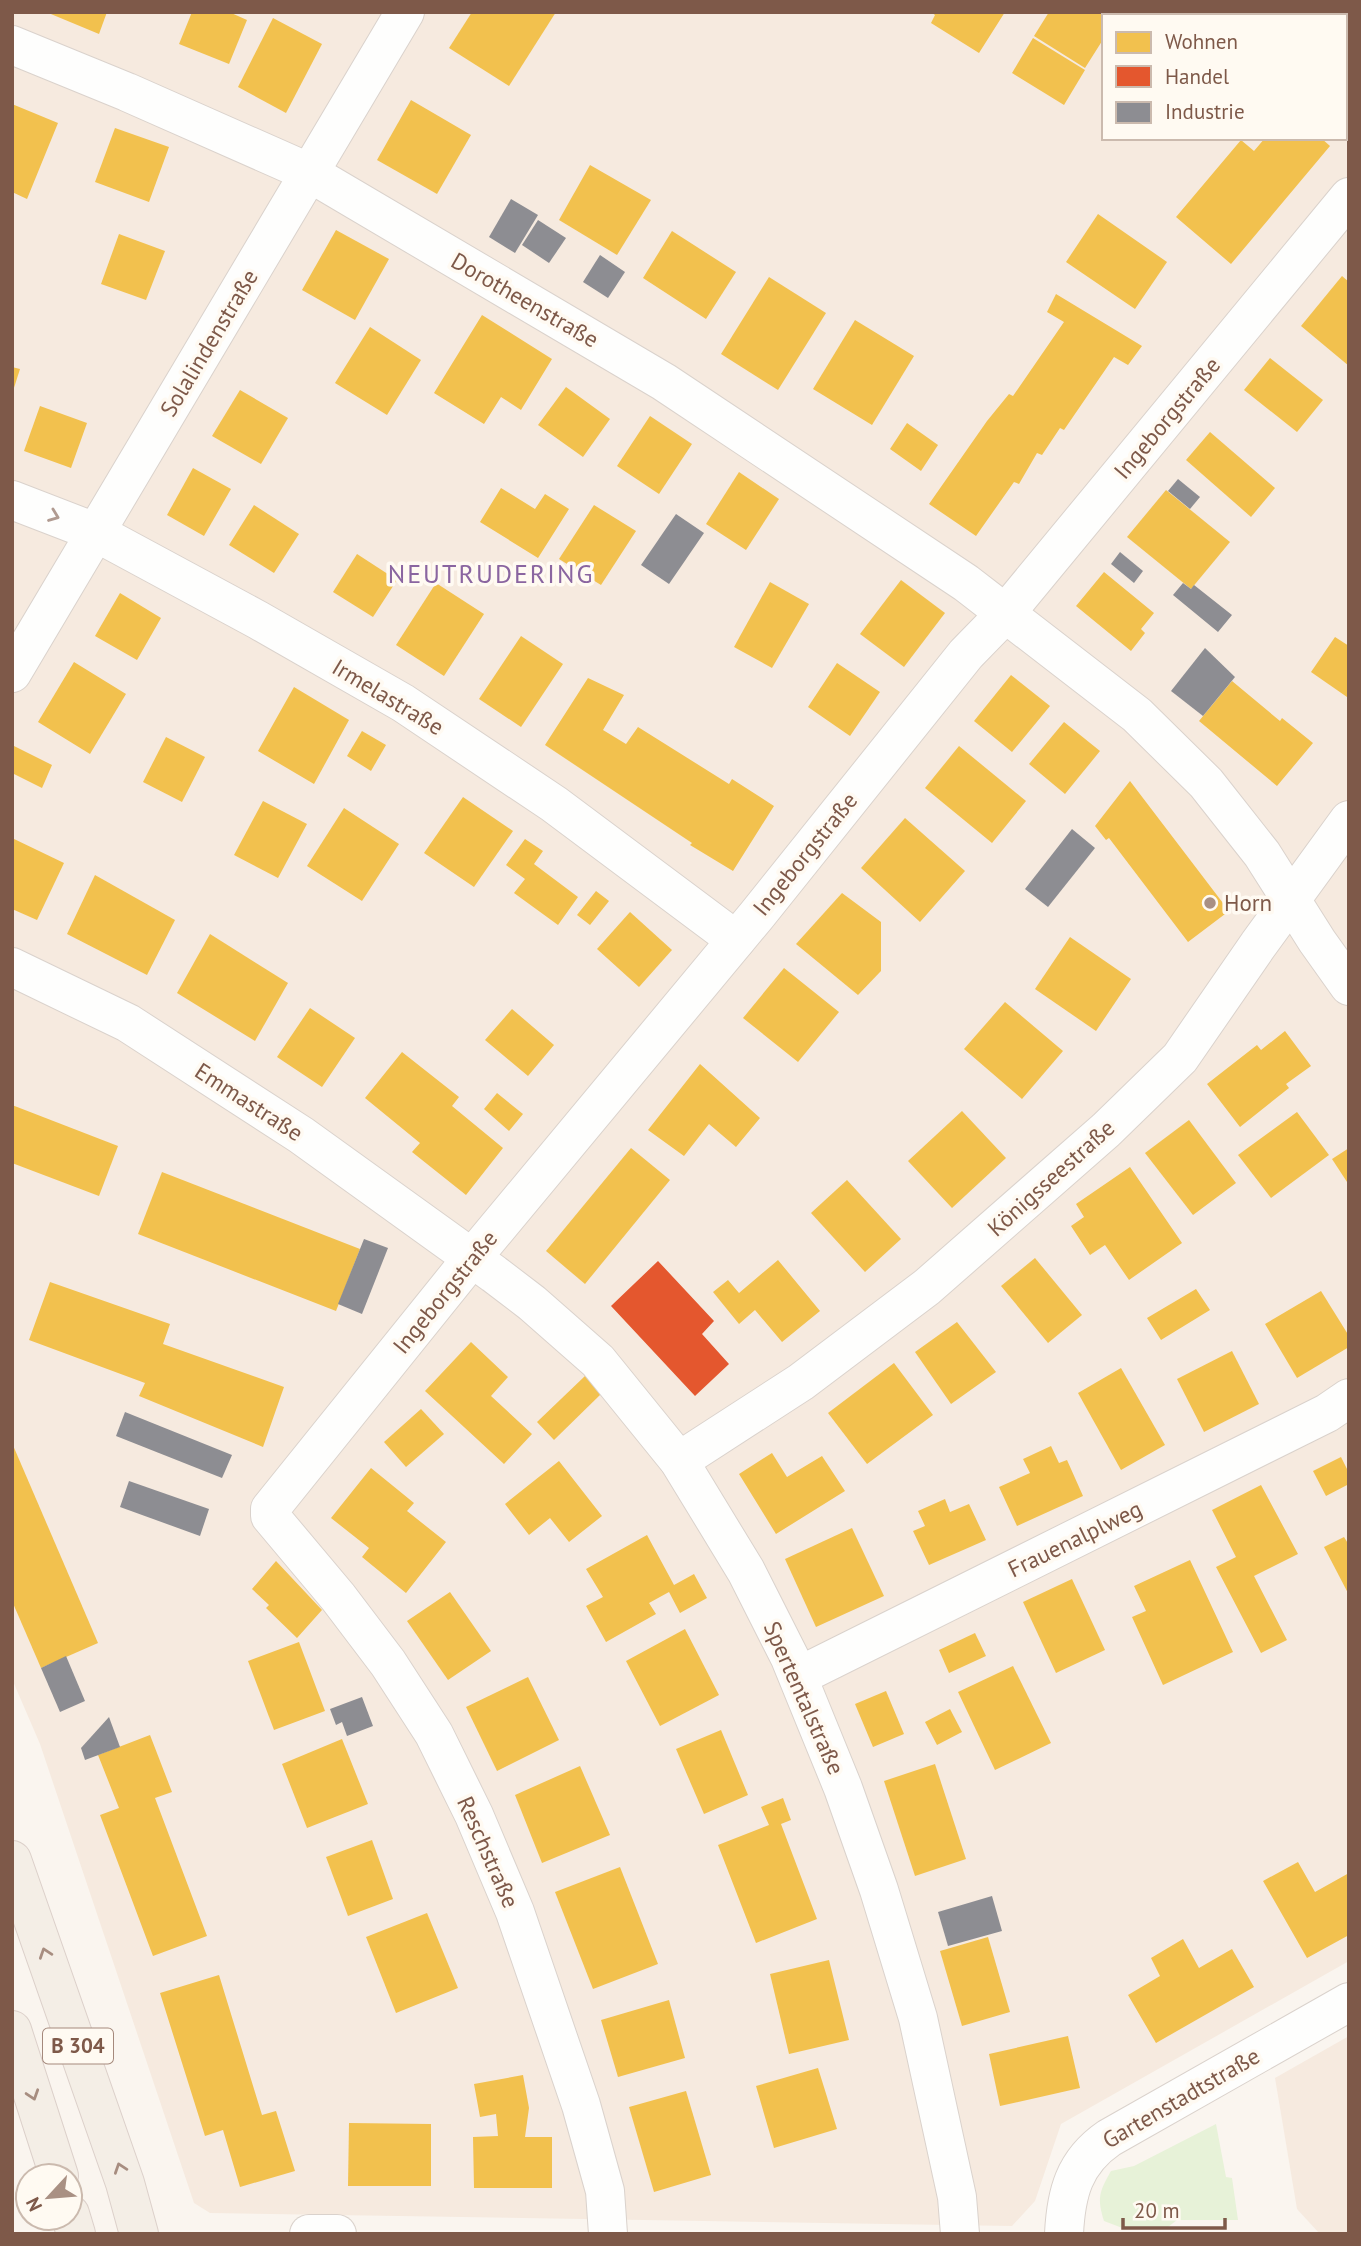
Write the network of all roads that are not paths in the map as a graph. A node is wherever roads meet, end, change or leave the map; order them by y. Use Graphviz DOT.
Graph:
graph roads {
  1 [pos="405,12"];
  2 [pos="12,46"];
  3 [pos="308,172"];
  4 [pos="1349,197"];
  5 [pos="12,500"];
  6 [pos="95,532"];
  7 [pos="1005,614"];
  8 [pos="12,673"];
  9 [pos="1349,820"];
  10 [pos="1291,900"];
  11 [pos="736,940"];
  12 [pos="12,967"];
  13 [pos="1349,986"];
  14 [pos="472,1258"];
  15 [pos="1349,1398"];
  16 [pos="679,1461"];
  17 [pos="271,1516"];
  18 [pos="799,1676"];
  19 [pos="12,1860"];
  20 [pos="1349,2001"];
  21 [pos="12,2030"];
  22 [pos="54,2162"];
  23 [pos="139,2234"];
  24 [pos="309,2234"];
  25 [pos="337,2234"];
  26 [pos="608,2234"];
  27 [pos="960,2234"];
  28 [pos="1064,2234"];
  1 -- 3 [label="street, Solalindenstraße"];
  2 -- 3 [label="street, Dorotheenstraße"];
  3 -- 6 [label="street, Solalindenstraße"];
  3 -- 7 [label="street, Dorotheenstraße"];
  4 -- 7 [label="street, Ingeborgstraße"];
  5 -- 6 [label="street, Irmelastraße, one-way"];
  6 -- 8 [label="street, Solalindenstraße"];
  6 -- 11 [label="street, Irmelastraße"];
  7 -- 10 [label="street, Dorotheenstraße"];
  7 -- 11 [label="street, Ingeborgstraße"];
  9 -- 10 [label="street, Königsseestraße"];
  10 -- 13 [label="street, Dorotheenstraße"];
  10 -- 16 [label="street, Königsseestraße"];
  11 -- 14 [label="street, Ingeborgstraße"];
  12 -- 14 [label="street, Emmastraße"];
  14 -- 16 [label="street, Spertentalstraße"];
  14 -- 17 [label="street, Ingeborgstraße"];
  15 -- 18 [label="street, Frauenalplweg"];
  16 -- 18 [label="street, Spertentalstraße"];
  17 -- 26 [label="street, Reschstraße"];
  18 -- 27 [label="street, Spertentalstraße"];
  23 -- 19 [label="main road, B 304, one-way"];
  20 -- 28 [label="street, Gartenstadtstraße"];
  21 -- 22 [label="main road, B 304, one-way"];
  24 -- 25 [label="street"];
}
